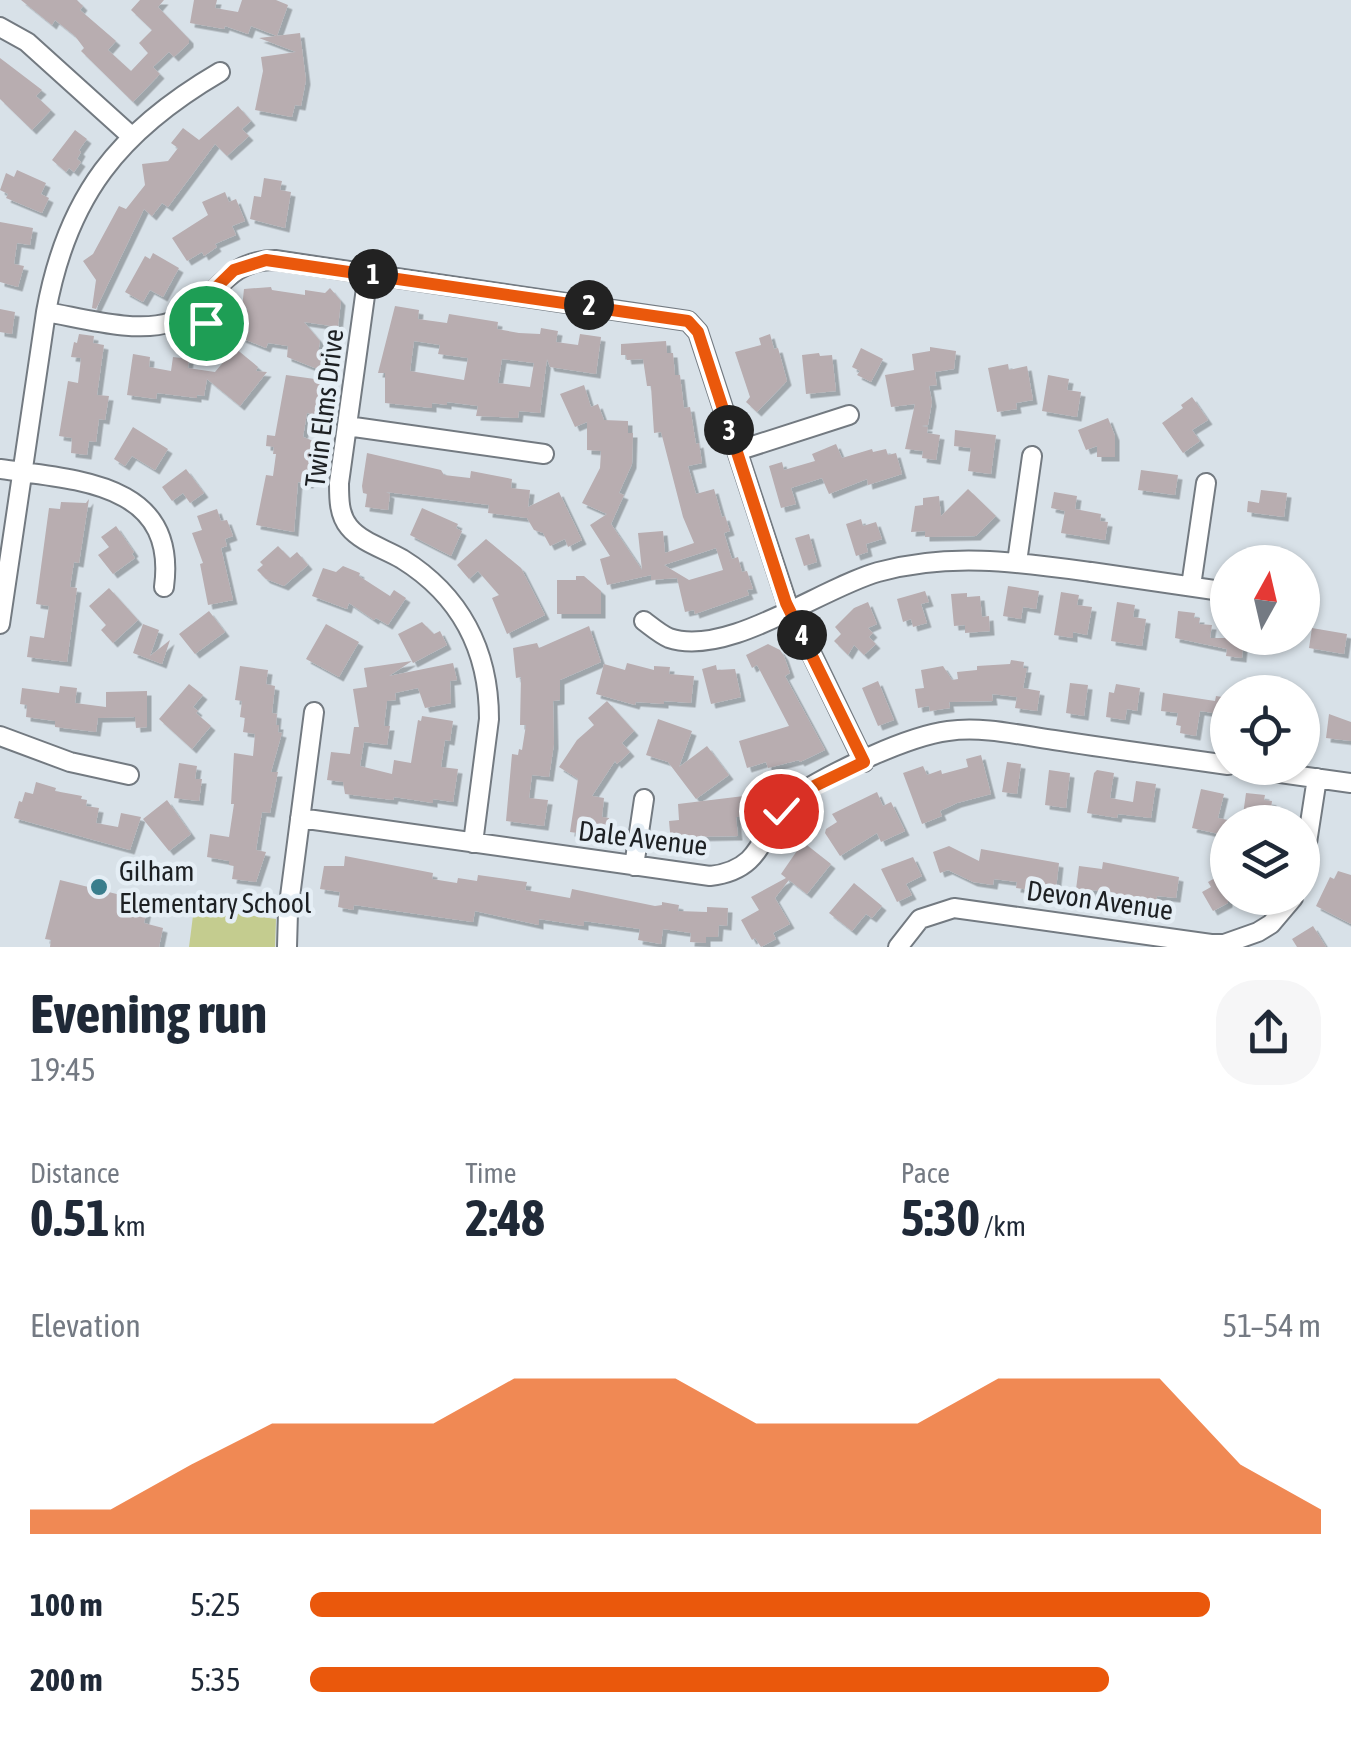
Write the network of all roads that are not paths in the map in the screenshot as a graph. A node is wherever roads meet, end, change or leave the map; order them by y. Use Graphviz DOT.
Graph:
graph roads {
  1 [pos="0,27"];
  2 [pos="220,72"];
  3 [pos="130,136"];
  4 [pos="368,274"];
  5 [pos="46,312"];
  6 [pos="848,416"];
  7 [pos="348,426"];
  8 [pos="736,451"];
  9 [pos="544,454"];
  10 [pos="1032,456"];
  11 [pos="0,469"];
  12 [pos="23,472"];
  13 [pos="1206,483"];
  14 [pos="1018,562"];
  15 [pos="1191,586"];
  16 [pos="164,588"];
  17 [pos="1210,589"];
  18 [pos="790,611"];
  19 [pos="644,621"];
  20 [pos="0,623"];
  21 [pos="314,712"];
  22 [pos="0,736"];
  23 [pos="864,762"];
  24 [pos="1210,763"];
  25 [pos="129,775"];
  26 [pos="1320,778"];
  27 [pos="1351,783"];
  28 [pos="644,798"];
  29 [pos="300,818"];
  30 [pos="473,844"];
  31 [pos="634,866"];
  32 [pos="1279,915"];
  33 [pos="287,947"];
  34 [pos="898,947"];
  1 -- 3 [label="street"];
  2 -- 3 [label="street"];
  3 -- 5 [label="street"];
  4 -- 5 [label="street"];
  4 -- 7 [label="street, Twin Elms Drive"];
  4 -- 8 [label="street"];
  5 -- 12 [label="street"];
  6 -- 8 [label="street"];
  7 -- 9 [label="street"];
  7 -- 30 [label="street, Twin Elms Drive"];
  8 -- 18 [label="street"];
  10 -- 14 [label="street"];
  11 -- 12 [label="street"];
  12 -- 16 [label="street"];
  12 -- 20 [label="street"];
  13 -- 15 [label="street"];
  14 -- 15 [label="street"];
  14 -- 18 [label="street"];
  15 -- 17 [label="street"];
  18 -- 19 [label="street"];
  18 -- 23 [label="street"];
  21 -- 29 [label="street"];
  22 -- 25 [label="street"];
  23 -- 24 [label="street, Dale Avenue"];
  23 -- 31 [label="street, Dale Avenue"];
  26 -- 27 [label="street"];
  28 -- 31 [label="street"];
  29 -- 30 [label="street, Dale Avenue"];
  29 -- 33 [label="street"];
  30 -- 31 [label="street, Dale Avenue"];
  32 -- 34 [label="street, Devon Avenue"];
}
